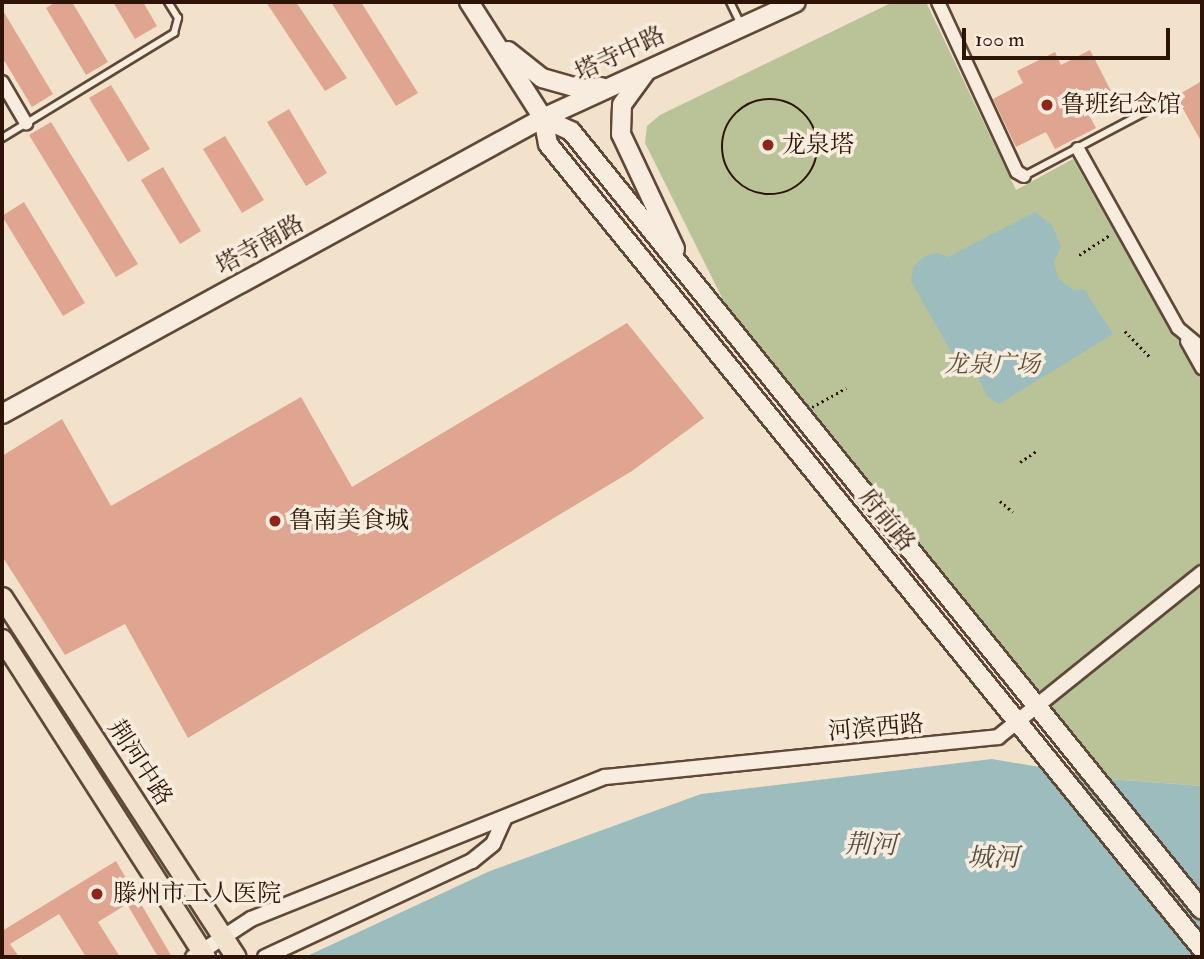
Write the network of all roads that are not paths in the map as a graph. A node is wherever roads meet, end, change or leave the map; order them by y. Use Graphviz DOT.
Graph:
graph roads {
  1 [pos="168,2"];
  2 [pos="469,2"];
  3 [pos="730,2"];
  4 [pos="796,2"];
  5 [pos="938,2"];
  6 [pos="741,26"];
  7 [pos="487,29"];
  8 [pos="652,66"];
  9 [pos="2,82"];
  10 [pos="615,84"];
  11 [pos="1164,102"];
  12 [pos="543,118"];
  13 [pos="26,122"];
  14 [pos="2,138"];
  15 [pos="1078,149"];
  16 [pos="1024,176"];
  17 [pos="687,275"];
  18 [pos="1184,336"];
  19 [pos="1202,348"];
  20 [pos="1202,368"];
  21 [pos="2,414"];
  22 [pos="1202,573"];
  23 [pos="2,597"];
  24 [pos="2,639"];
  25 [pos="1038,708"];
  26 [pos="1020,722"];
  27 [pos="504,819"];
  28 [pos="1202,910"];
  29 [pos="223,935"];
  30 [pos="1202,949"];
  31 [pos="200,955"];
  32 [pos="236,957"];
  33 [pos="265,957"];
  1 -- 13 [label="lane"];
  2 -- 7 [label="main road, 府前路"];
  3 -- 6 [label="lane"];
  4 -- 6 [label="main road, 塔寺中路"];
  5 -- 16 [label="street"];
  6 -- 8 [label="main road, 塔寺中路"];
  7 -- 10 [label="main road"];
  7 -- 12 [label="main road, 府前路"];
  8 -- 10 [label="main road, 塔寺中路"];
  8 -- 17 [label="main road"];
  9 -- 13 [label="street"];
  10 -- 12 [label="main road, 塔寺中路"];
  11 -- 15 [label="lane"];
  12 -- 17 [label="main road, 府前路"];
  12 -- 21 [label="main road, 塔寺南路"];
  12 -- 26 [label="main road, 府前路"];
  13 -- 14 [label="lane"];
  15 -- 16 [label="lane"];
  15 -- 18 [label="street"];
  17 -- 25 [label="main road, 府前路"];
  18 -- 19 [label="street"];
  18 -- 20 [label="street"];
  22 -- 25 [label="street, 河滨西路"];
  23 -- 29 [label="main road, 荆河中路"];
  24 -- 31 [label="main road, 荆河中路"];
  25 -- 26 [label="street, 河滨西路"];
  25 -- 28 [label="main road, 府前路"];
  26 -- 27 [label="street, 河滨西路"];
  26 -- 30 [label="main road, 府前路"];
  27 -- 29 [label="street, 河滨西路"];
  27 -- 33 [label="street"];
  29 -- 31 [label="street, 河滨西路"];
  29 -- 32 [label="main road, 荆河中路"];
}
